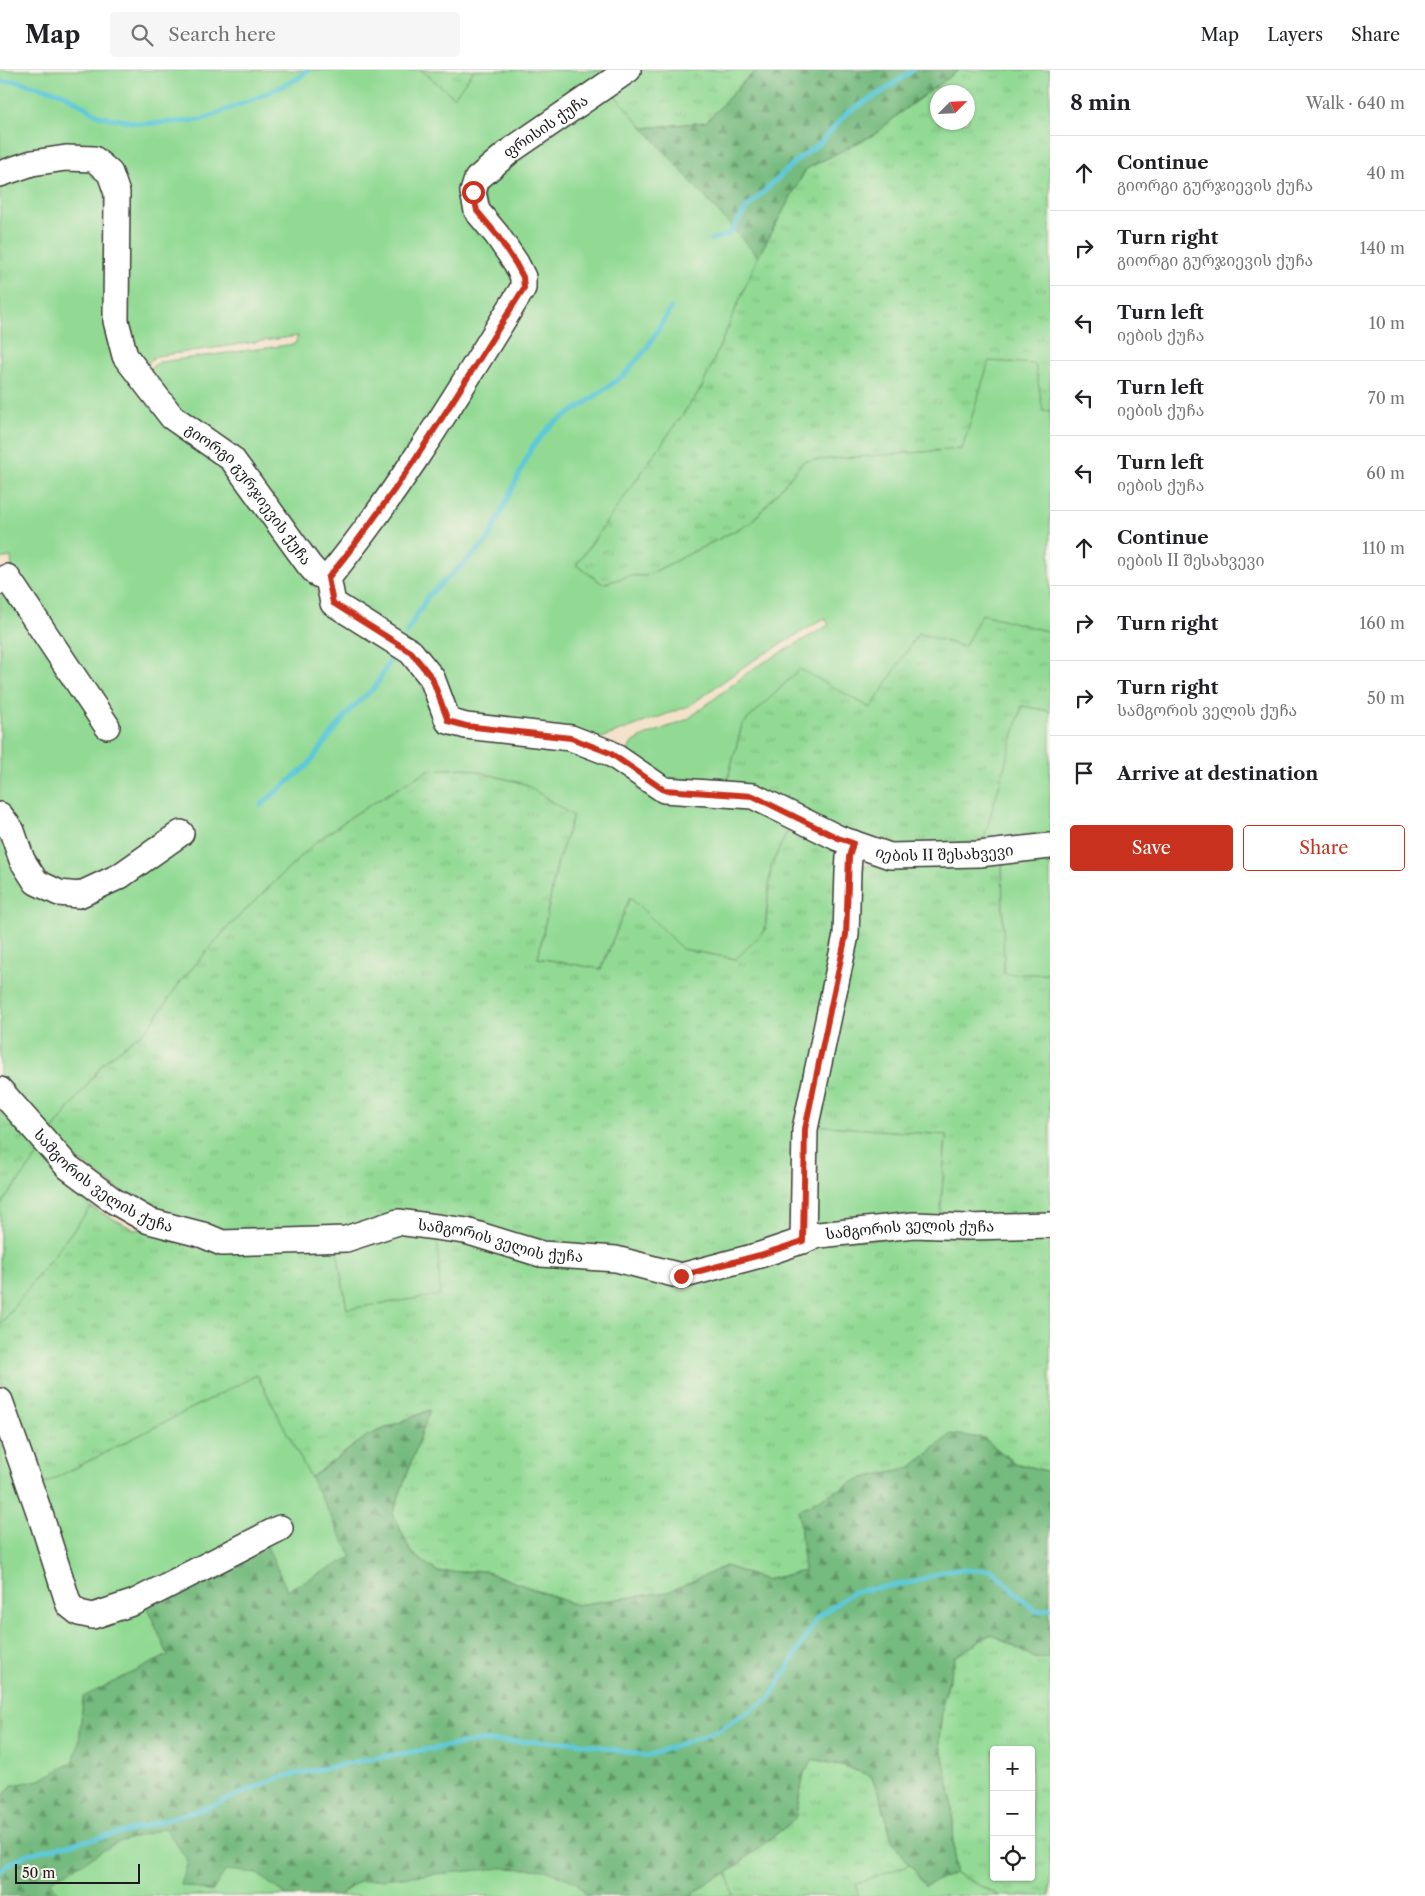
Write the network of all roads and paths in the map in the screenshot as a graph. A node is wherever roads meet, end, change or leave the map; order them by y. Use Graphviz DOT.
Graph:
graph roads {
  1 [pos="628,70"];
  2 [pos="0,174"];
  3 [pos="328,578"];
  4 [pos="0,582"];
  5 [pos="107,726"];
  6 [pos="0,814"];
  7 [pos="181,833"];
  8 [pos="853,843"];
  9 [pos="1050,846"];
  10 [pos="0,1090"];
  11 [pos="1050,1225"];
  12 [pos="803,1241"];
  13 [pos="0,1402"];
  14 [pos="280,1528"];
  1 -- 3 [label="street, ფრისის ქუჩა"];
  2 -- 3 [label="street, გიორგი გურჯიევის ქუჩა"];
  3 -- 8 [label="street, იების II შესახვევი"];
  4 -- 5 [label="street"];
  6 -- 7 [label="street"];
  8 -- 9 [label="street, იების II შესახვევი"];
  8 -- 12 [label="street"];
  10 -- 12 [label="street, სამგორის ველის ქუჩა"];
  11 -- 12 [label="street, სამგორის ველის ქუჩა"];
  13 -- 14 [label="street"];
}
